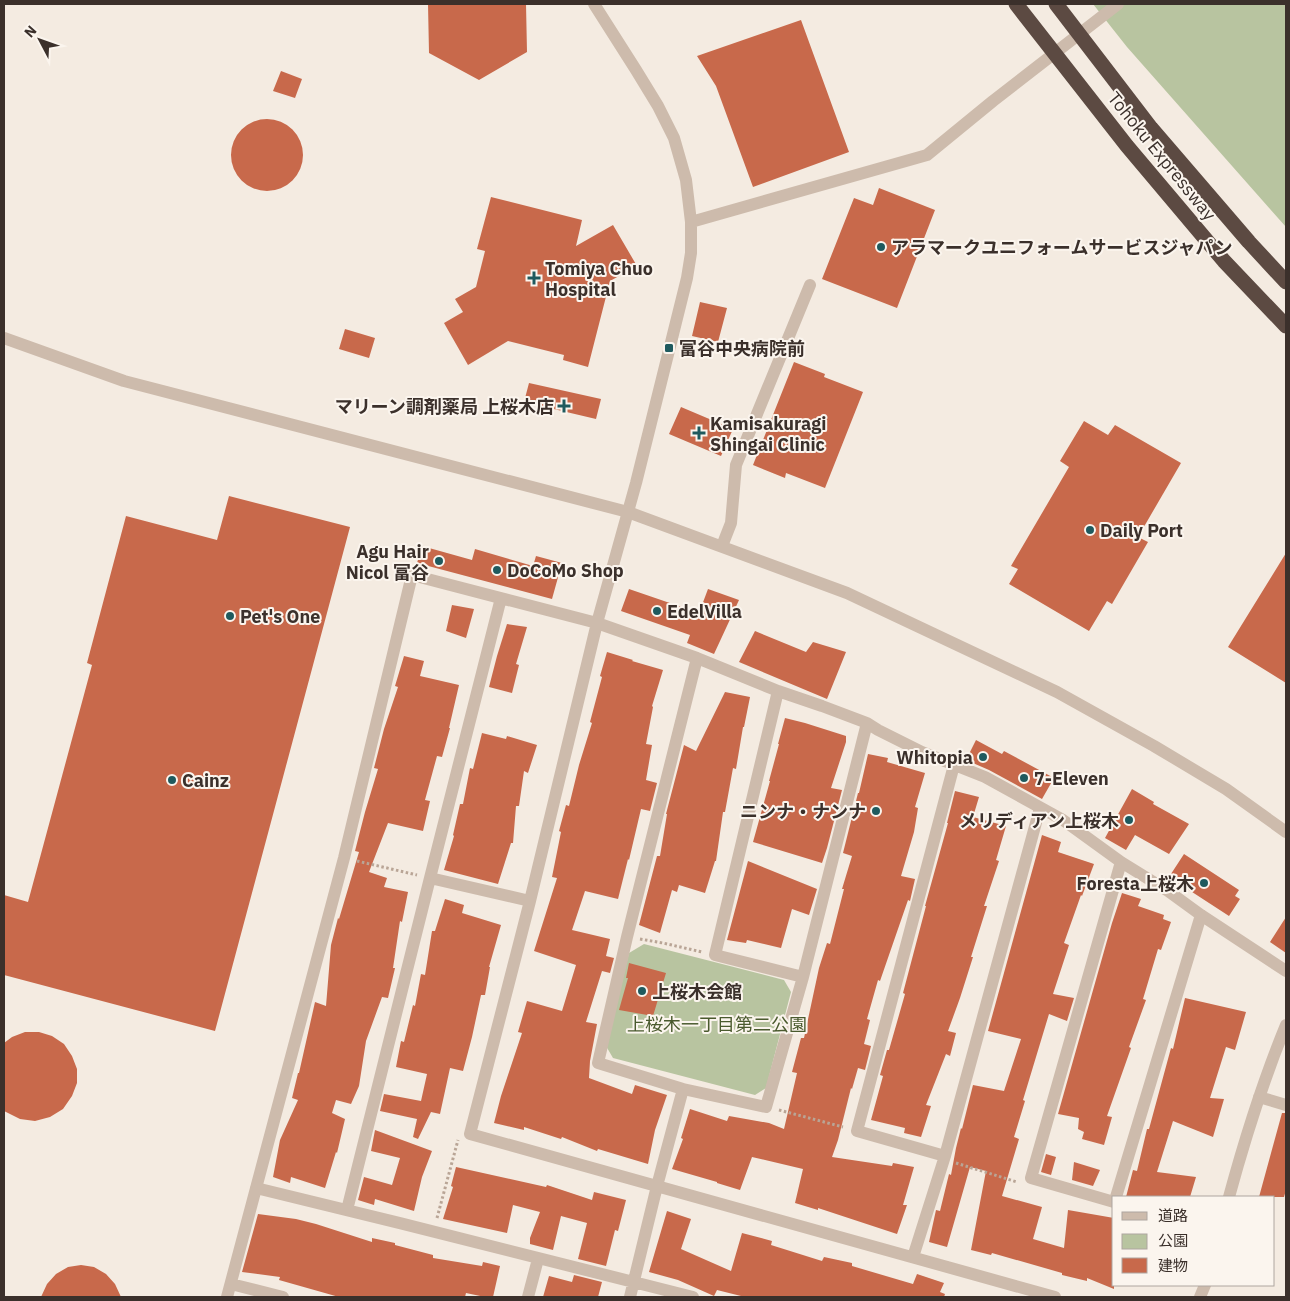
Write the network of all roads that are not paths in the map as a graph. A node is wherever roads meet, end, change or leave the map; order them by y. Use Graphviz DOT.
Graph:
graph roads {
  1 [pos="594,4"];
  2 [pos="1016,4"];
  3 [pos="1056,4"];
  4 [pos="1118,4"];
  5 [pos="691,222"];
  6 [pos="1286,282"];
  7 [pos="810,285"];
  8 [pos="1286,326"];
  9 [pos="4,338"];
  10 [pos="628,512"];
  11 [pos="722,546"];
  12 [pos="500,598"];
  13 [pos="597,623"];
  14 [pos="697,658"];
  15 [pos="778,691"];
  16 [pos="867,723"];
  17 [pos="954,765"];
  18 [pos="1040,808"];
  19 [pos="1286,832"];
  20 [pos="1121,862"];
  21 [pos="430,878"];
  22 [pos="530,901"];
  23 [pos="1202,915"];
  24 [pos="1286,971"];
  25 [pos="803,977"];
  26 [pos="1286,1025"];
  27 [pos="683,1089"];
  28 [pos="1259,1097"];
  29 [pos="1286,1105"];
  30 [pos="945,1156"];
  31 [pos="657,1186"];
  32 [pos="256,1188"];
  33 [pos="1116,1196"];
  34 [pos="1229,1196"];
  35 [pos="1112,1201"];
  36 [pos="347,1210"];
  37 [pos="913,1257"];
  38 [pos="538,1259"];
  39 [pos="634,1282"];
  40 [pos="231,1284"];
  41 [pos="228,1297"];
  42 [pos="284,1297"];
  43 [pos="528,1297"];
  44 [pos="630,1297"];
  45 [pos="693,1297"];
  46 [pos="1055,1297"];
  1 -- 5 [label="street"];
  2 -- 8 [label="highway, Tohoku Expressway"];
  3 -- 6 [label="highway, Tohoku Expressway"];
  4 -- 5 [label="street"];
  5 -- 10 [label="street"];
  7 -- 11 [label="street"];
  9 -- 10 [label="street"];
  10 -- 11 [label="street"];
  10 -- 13 [label="street"];
  11 -- 19 [label="street"];
  12 -- 13 [label="street"];
  12 -- 21 [label="street"];
  12 -- 32 [label="street"];
  13 -- 14 [label="street"];
  13 -- 22 [label="street"];
  14 -- 15 [label="street"];
  14 -- 27 [label="street"];
  15 -- 16 [label="street"];
  15 -- 25 [label="street"];
  16 -- 17 [label="street"];
  16 -- 25 [label="street"];
  17 -- 18 [label="street"];
  17 -- 30 [label="street"];
  18 -- 20 [label="street"];
  18 -- 30 [label="street"];
  20 -- 23 [label="street"];
  20 -- 35 [label="street"];
  21 -- 22 [label="street"];
  21 -- 36 [label="street"];
  22 -- 31 [label="street"];
  23 -- 24 [label="street"];
  23 -- 33 [label="street"];
  25 -- 27 [label="street"];
  26 -- 28 [label="street"];
  27 -- 31 [label="street"];
  28 -- 29 [label="street"];
  28 -- 34 [label="street"];
  30 -- 37 [label="street"];
  31 -- 37 [label="street"];
  31 -- 39 [label="street"];
  32 -- 36 [label="street"];
  32 -- 40 [label="street"];
  36 -- 38 [label="street"];
  37 -- 46 [label="street"];
  38 -- 39 [label="street"];
  38 -- 43 [label="street"];
  39 -- 44 [label="street"];
  39 -- 45 [label="street"];
  40 -- 41 [label="street"];
  40 -- 42 [label="street"];
}
